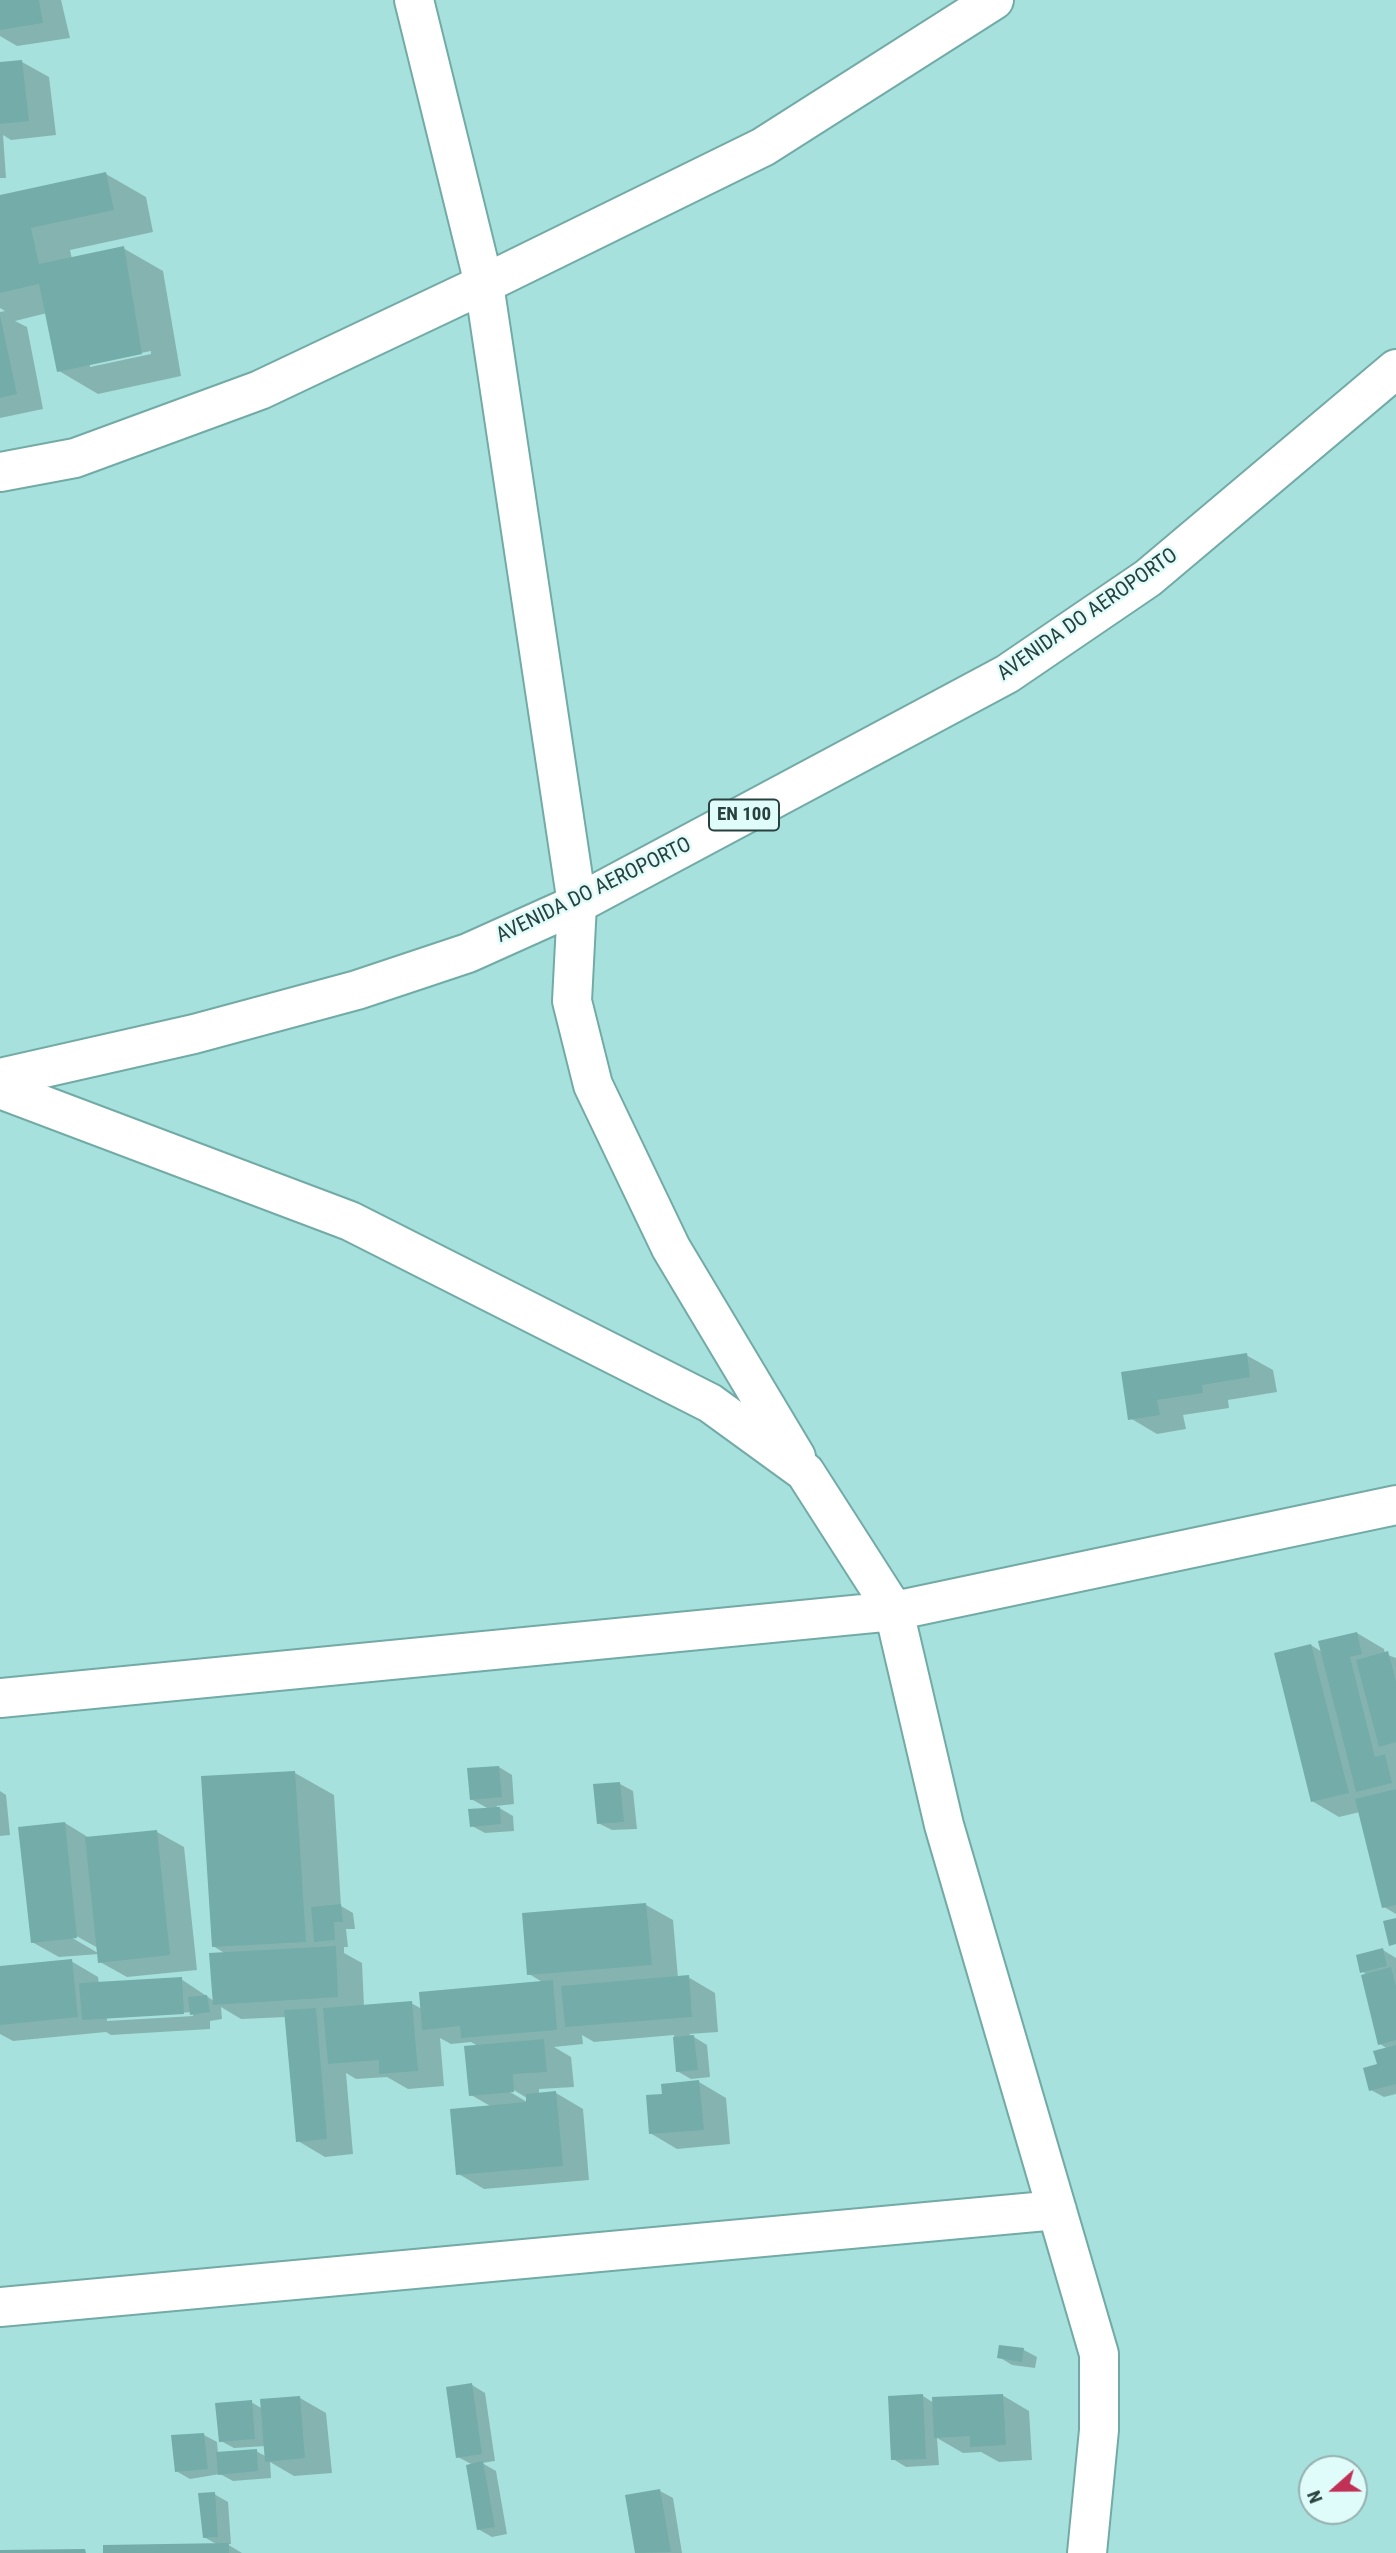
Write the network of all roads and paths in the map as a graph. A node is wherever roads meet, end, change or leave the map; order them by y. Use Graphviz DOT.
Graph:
graph roads {
  1 [pos="414,0"];
  2 [pos="994,0"];
  3 [pos="484,284"];
  4 [pos="1396,369"];
  5 [pos="0,472"];
  6 [pos="577,904"];
  7 [pos="0,1078"];
  8 [pos="0,1089"];
  9 [pos="805,1472"];
  10 [pos="1396,1505"];
  11 [pos="894,1612"];
  12 [pos="0,1698"];
  13 [pos="1058,2210"];
  14 [pos="0,2307"];
  15 [pos="1087,2553"];
  1 -- 3 [label="street"];
  2 -- 3 [label="street"];
  3 -- 5 [label="street"];
  3 -- 6 [label="street"];
  4 -- 6 [label="street, AVENIDA DO AEROPORTO / EN 100"];
  6 -- 7 [label="street, AVENIDA DO AEROPORTO / EN 100"];
  6 -- 9 [label="street"];
  8 -- 9 [label="street"];
  9 -- 11 [label="street"];
  10 -- 11 [label="street"];
  11 -- 12 [label="street"];
  11 -- 13 [label="street"];
  13 -- 14 [label="street"];
  13 -- 15 [label="street"];
}
